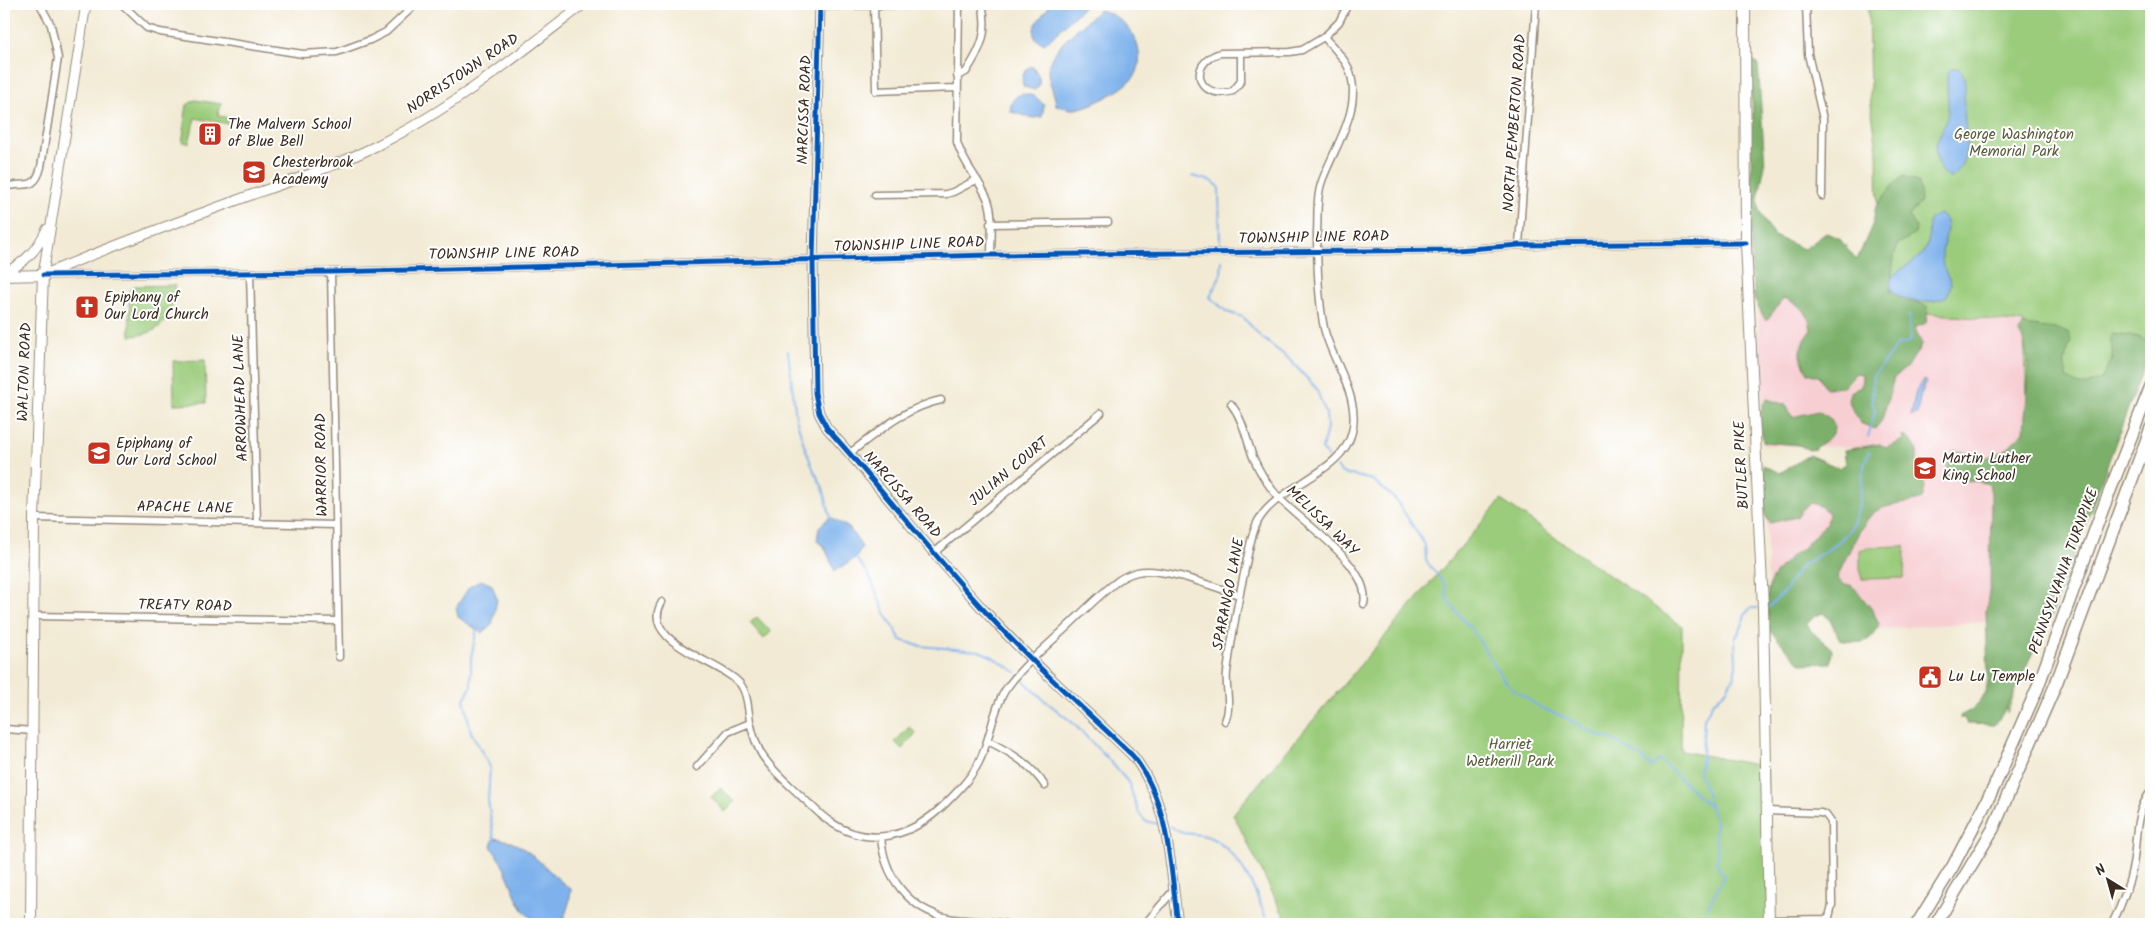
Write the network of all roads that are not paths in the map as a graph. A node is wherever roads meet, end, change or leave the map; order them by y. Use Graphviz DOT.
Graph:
graph roads {
  1 [pos="40,4"];
  2 [pos="86,4"];
  3 [pos="122,4"];
  4 [pos="416,4"];
  5 [pos="584,4"];
  6 [pos="874,4"];
  7 [pos="905,4"];
  8 [pos="969,4"];
  9 [pos="982,4"];
  10 [pos="1348,4"];
  11 [pos="1536,4"];
  12 [pos="1745,4"];
  13 [pos="1806,4"];
  14 [pos="820,5"];
  15 [pos="959,5"];
  16 [pos="1324,37"];
  17 [pos="1241,54"];
  18 [pos="957,76"];
  19 [pos="956,88"];
  20 [pos="976,180"];
  21 [pos="4,188"];
  22 [pos="875,195"];
  23 [pos="1822,196"];
  24 [pos="52,218"];
  25 [pos="1108,222"];
  26 [pos="990,224"];
  27 [pos="1746,243"];
  28 [pos="1519,245"];
  29 [pos="1317,251"];
  30 [pos="991,255"];
  31 [pos="812,260"];
  32 [pos="331,272"];
  33 [pos="250,273"];
  34 [pos="4,274"];
  35 [pos="43,275"];
  36 [pos="2151,386"];
  37 [pos="941,400"];
  38 [pos="1230,404"];
  39 [pos="1101,413"];
  40 [pos="2151,428"];
  41 [pos="850,453"];
  42 [pos="1279,498"];
  43 [pos="34,518"];
  44 [pos="257,522"];
  45 [pos="336,525"];
  46 [pos="935,552"];
  47 [pos="1239,594"];
  48 [pos="662,602"];
  49 [pos="1364,604"];
  50 [pos="32,616"];
  51 [pos="338,621"];
  52 [pos="339,657"];
  53 [pos="1033,659"];
  54 [pos="1225,721"];
  55 [pos="750,723"];
  56 [pos="4,729"];
  57 [pos="34,730"];
  58 [pos="988,741"];
  59 [pos="697,767"];
  60 [pos="1045,786"];
  61 [pos="2151,790"];
  62 [pos="1767,811"];
  63 [pos="881,837"];
  64 [pos="1173,891"];
  65 [pos="1769,922"];
  66 [pos="31,924"];
  67 [pos="1006,924"];
  68 [pos="1145,924"];
  69 [pos="1178,924"];
  70 [pos="1917,924"];
  71 [pos="1936,924"];
  72 [pos="2112,924"];
  1 -- 21 [label="street"];
  2 -- 24 [label="street, WALTON ROAD"];
  3 -- 4 [label="street"];
  5 -- 35 [label="street, NORRISTOWN ROAD"];
  6 -- 7 [label="street"];
  6 -- 14 [label="street"];
  6 -- 19 [label="street"];
  7 -- 15 [label="street"];
  8 -- 15 [label="street"];
  9 -- 18 [label="street"];
  10 -- 16 [label="street"];
  11 -- 28 [label="street, NORTH PEMBERTON ROAD"];
  12 -- 27 [label="main road, BUTLER PIKE"];
  13 -- 23 [label="street"];
  14 -- 31 [label="street, NARCISSA ROAD"];
  15 -- 18 [label="street"];
  16 -- 17 [label="street"];
  16 -- 29 [label="street, SPARANGO LANE"];
  17 -- 17 [label="street"];
  18 -- 19 [label="street"];
  19 -- 20 [label="street"];
  20 -- 22 [label="street"];
  20 -- 26 [label="street"];
  24 -- 34 [label="street"];
  24 -- 35 [label="street, WALTON ROAD"];
  25 -- 26 [label="street"];
  26 -- 30 [label="street"];
  27 -- 28 [label="street, TOWNSHIP LINE ROAD"];
  27 -- 62 [label="main road, BUTLER PIKE"];
  28 -- 29 [label="street, TOWNSHIP LINE ROAD"];
  29 -- 30 [label="street, TOWNSHIP LINE ROAD"];
  29 -- 42 [label="street, SPARANGO LANE"];
  30 -- 31 [label="street, TOWNSHIP LINE ROAD"];
  31 -- 32 [label="street, TOWNSHIP LINE ROAD"];
  31 -- 41 [label="street, NARCISSA ROAD"];
  32 -- 33 [label="street, TOWNSHIP LINE ROAD"];
  32 -- 45 [label="street, WARRIOR ROAD"];
  33 -- 35 [label="street, TOWNSHIP LINE ROAD"];
  33 -- 44 [label="street, ARROWHEAD LANE"];
  34 -- 35 [label="main road, TOWNSHIP LINE ROAD"];
  35 -- 43 [label="main road, WALTON ROAD"];
  36 -- 70 [label="highway, PENNSYLVANIA TURNPIKE"];
  37 -- 41 [label="street"];
  38 -- 42 [label="street, MELISSA WAY"];
  39 -- 46 [label="street, JULIAN COURT"];
  40 -- 71 [label="highway, PENNSYLVANIA TURNPIKE"];
  41 -- 46 [label="street, NARCISSA ROAD"];
  42 -- 47 [label="street, SPARANGO LANE"];
  42 -- 49 [label="street, MELISSA WAY"];
  43 -- 44 [label="street, APACHE LANE"];
  43 -- 50 [label="main road, WALTON ROAD"];
  44 -- 45 [label="street, APACHE LANE"];
  45 -- 51 [label="street, WARRIOR ROAD"];
  46 -- 53 [label="street, NARCISSA ROAD"];
  47 -- 53 [label="street"];
  47 -- 54 [label="street, SPARANGO LANE"];
  48 -- 55 [label="street"];
  50 -- 51 [label="street, TREATY ROAD"];
  50 -- 57 [label="main road, WALTON ROAD"];
  51 -- 52 [label="street, WARRIOR ROAD"];
  53 -- 58 [label="street"];
  53 -- 64 [label="street, NARCISSA ROAD"];
  55 -- 59 [label="street"];
  55 -- 63 [label="street"];
  56 -- 57 [label="street"];
  57 -- 66 [label="main road, WALTON ROAD"];
  58 -- 60 [label="street"];
  58 -- 63 [label="street"];
  61 -- 72 [label="street"];
  62 -- 65 [label="main road, BUTLER PIKE"];
  62 -- 65 [label="street"];
  63 -- 67 [label="street"];
  64 -- 68 [label="street"];
  64 -- 69 [label="street, NARCISSA ROAD"];
}
